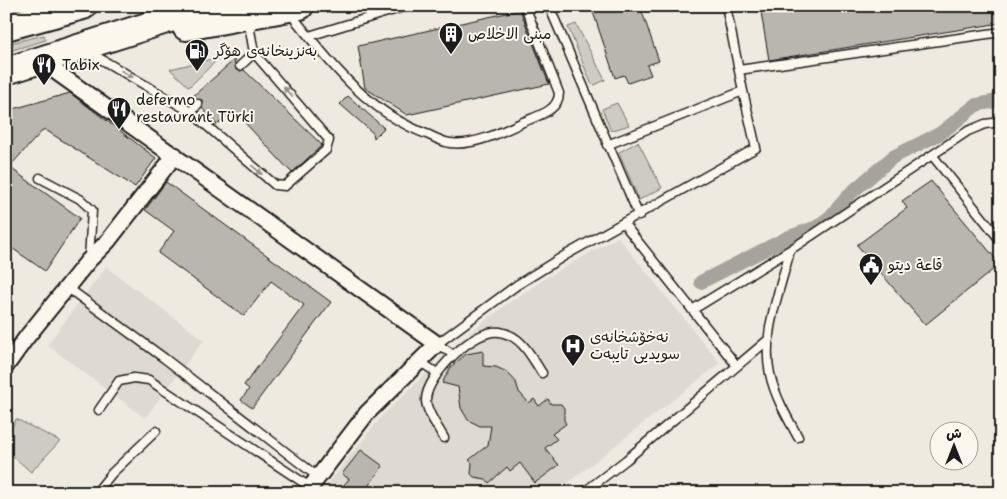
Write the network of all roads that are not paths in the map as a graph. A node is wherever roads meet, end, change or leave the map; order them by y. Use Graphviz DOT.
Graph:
graph roads {
  1 [pos="83,6"];
  2 [pos="210,6"];
  3 [pos="407,6"];
  4 [pos="526,6"];
  5 [pos="549,6"];
  6 [pos="726,6"];
  7 [pos="294,8"];
  8 [pos="258,14"];
  9 [pos="6,27"];
  10 [pos="1001,32"];
  11 [pos="309,36"];
  12 [pos="104,42"];
  13 [pos="254,53"];
  14 [pos="53,57"];
  15 [pos="240,66"];
  16 [pos="739,70"];
  17 [pos="6,71"];
  18 [pos="743,92"];
  19 [pos="198,104"];
  20 [pos="191,112"];
  21 [pos="1001,122"];
  22 [pos="607,145"];
  23 [pos="175,155"];
  24 [pos="932,155"];
  25 [pos="40,178"];
  26 [pos="639,216"];
  27 [pos="624,224"];
  28 [pos="1001,241"];
  29 [pos="790,250"];
  30 [pos="88,261"];
  31 [pos="68,288"];
  32 [pos="692,310"];
  33 [pos="769,339"];
  34 [pos="437,344"];
  35 [pos="454,355"];
  36 [pos="419,361"];
  37 [pos="6,366"];
  38 [pos="737,366"];
  39 [pos="437,373"];
  40 [pos="542,373"];
  41 [pos="99,410"];
  42 [pos="156,431"];
  43 [pos="798,437"];
  44 [pos="444,438"];
  45 [pos="311,486"];
  46 [pos="96,493"];
  47 [pos="583,493"];
  1 -- 9 [label="highway"];
  2 -- 12 [label="highway"];
  3 -- 11 [label="lane"];
  4 -- 11 [label="lane"];
  5 -- 22 [label="lane"];
  6 -- 16 [label="lane"];
  7 -- 8 [label="highway"];
  7 -- 11 [label="lane"];
  8 -- 12 [label="highway"];
  8 -- 13 [label="lane"];
  10 -- 16 [label="lane"];
  12 -- 14 [label="highway"];
  13 -- 15 [label="lane"];
  20 -- 13 [label="lane, one-way"];
  14 -- 17 [label="highway"];
  14 -- 20 [label="lane, one-way"];
  14 -- 23 [label="street"];
  16 -- 18 [label="lane"];
  18 -- 22 [label="lane"];
  18 -- 26 [label="lane"];
  19 -- 20 [label="lane"];
  21 -- 24 [label="lane"];
  22 -- 26 [label="lane"];
  23 -- 30 [label="street"];
  23 -- 34 [label="street"];
  24 -- 28 [label="lane"];
  24 -- 29 [label="lane"];
  25 -- 30 [label="lane"];
  26 -- 27 [label="lane"];
  27 -- 32 [label="lane"];
  27 -- 34 [label="lane"];
  29 -- 32 [label="lane"];
  29 -- 33 [label="lane"];
  30 -- 31 [label="street"];
  31 -- 37 [label="street"];
  31 -- 45 [label="lane"];
  32 -- 38 [label="lane"];
  33 -- 38 [label="lane"];
  33 -- 43 [label="lane"];
  34 -- 35 [label="lane"];
  34 -- 36 [label="street"];
  35 -- 39 [label="lane"];
  35 -- 40 [label="lane"];
  36 -- 39 [label="lane"];
  36 -- 45 [label="street"];
  38 -- 47 [label="lane"];
  39 -- 44 [label="lane"];
  41 -- 45 [label="lane"];
  42 -- 46 [label="lane"];
}
